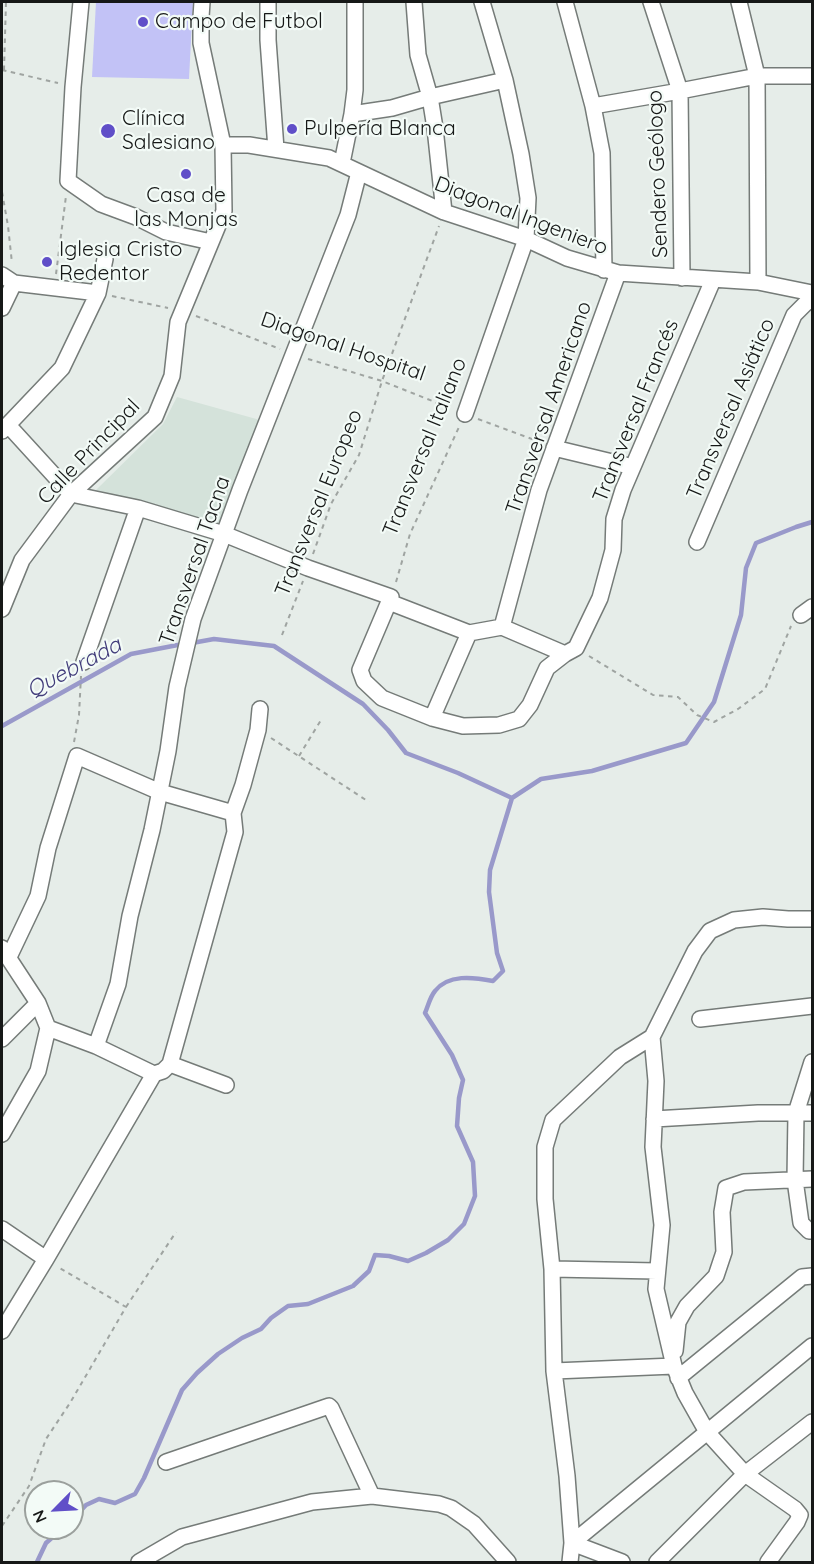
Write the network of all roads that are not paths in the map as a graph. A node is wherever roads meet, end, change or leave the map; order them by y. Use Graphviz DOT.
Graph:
graph roads {
  1 [pos="81,2"];
  2 [pos="202,2"];
  3 [pos="268,2"];
  4 [pos="355,2"];
  5 [pos="414,2"];
  6 [pos="482,2"];
  7 [pos="565,2"];
  8 [pos="651,2"];
  9 [pos="739,2"];
  10 [pos="757,76"];
  11 [pos="813,76"];
  12 [pos="505,80"];
  13 [pos="680,91"];
  14 [pos="430,97"];
  15 [pos="593,106"];
  16 [pos="352,114"];
  17 [pos="223,145"];
  18 [pos="276,149"];
  19 [pos="342,163"];
  20 [pos="359,172"];
  21 [pos="444,212"];
  22 [pos="526,238"];
  23 [pos="211,242"];
  24 [pos="105,259"];
  25 [pos="611,272"];
  26 [pos="682,278"];
  27 [pos="8,279"];
  28 [pos="713,280"];
  29 [pos="758,282"];
  30 [pos="98,293"];
  31 [pos="813,293"];
  32 [pos="813,300"];
  33 [pos="2,308"];
  34 [pos="465,414"];
  35 [pos="5,428"];
  36 [pos="554,448"];
  37 [pos="633,466"];
  38 [pos="71,494"];
  39 [pos="138,508"];
  40 [pos="224,534"];
  41 [pos="697,542"];
  42 [pos="390,599"];
  43 [pos="2,609"];
  44 [pos="502,627"];
  45 [pos="469,633"];
  46 [pos="570,651"];
  47 [pos="84,662"];
  48 [pos="260,709"];
  49 [pos="432,718"];
  50 [pos="160,792"];
  51 [pos="233,813"];
  52 [pos="813,919"];
  53 [pos="5,953"];
  54 [pos="38,1003"];
  55 [pos="813,1006"];
  56 [pos="700,1018"];
  57 [pos="48,1028"];
  58 [pos="652,1037"];
  59 [pos="2,1039"];
  60 [pos="96,1046"];
  61 [pos="813,1062"];
  62 [pos="170,1064"];
  63 [pos="154,1074"];
  64 [pos="225,1085"];
  65 [pos="796,1113"];
  66 [pos="813,1113"];
  67 [pos="654,1119"];
  68 [pos="2,1134"];
  69 [pos="813,1179"];
  70 [pos="795,1180"];
  71 [pos="2,1229"];
  72 [pos="813,1231"];
  73 [pos="46,1259"];
  74 [pos="552,1269"];
  75 [pos="657,1271"];
  76 [pos="813,1276"];
  77 [pos="2,1331"];
  78 [pos="813,1346"];
  79 [pos="554,1371"];
  80 [pos="676,1372"];
  81 [pos="813,1422"];
  82 [pos="708,1432"];
  83 [pos="166,1462"];
  84 [pos="745,1474"];
  85 [pos="372,1496"];
  86 [pos="572,1543"];
  87 [pos="140,1563"];
  88 [pos="507,1563"];
  89 [pos="570,1563"];
  90 [pos="621,1563"];
  91 [pos="657,1563"];
  92 [pos="768,1563"];
  1 -- 23 [label="street"];
  2 -- 17 [label="street, Calle Principal"];
  3 -- 18 [label="street"];
  4 -- 16 [label="street"];
  5 -- 14 [label="street"];
  6 -- 12 [label="street, Transversal Italiano"];
  7 -- 15 [label="street"];
  8 -- 13 [label="street, Sendero Geólogo"];
  9 -- 10 [label="street"];
  10 -- 11 [label="street"];
  10 -- 13 [label="street"];
  10 -- 29 [label="street"];
  12 -- 14 [label="street"];
  12 -- 22 [label="street, Transversal Italiano"];
  13 -- 15 [label="street"];
  13 -- 26 [label="street, Sendero Geólogo"];
  14 -- 16 [label="street"];
  14 -- 21 [label="street"];
  15 -- 25 [label="street"];
  16 -- 19 [label="street"];
  17 -- 18 [label="street, Diagonal Ingeniero"];
  17 -- 23 [label="street, Calle Principal"];
  18 -- 19 [label="street, Diagonal Ingeniero"];
  19 -- 20 [label="street, Diagonal Ingeniero"];
  20 -- 21 [label="street, Diagonal Ingeniero"];
  20 -- 40 [label="street, Transversal Tacna"];
  21 -- 22 [label="street, Diagonal Ingeniero"];
  22 -- 25 [label="street, Diagonal Ingeniero"];
  22 -- 34 [label="street, Transversal Italiano"];
  23 -- 38 [label="street, Calle Principal"];
  24 -- 30 [label="street"];
  25 -- 26 [label="street, Diagonal Ingeniero"];
  25 -- 36 [label="street, Transversal Americano"];
  26 -- 28 [label="street, Diagonal Ingeniero"];
  27 -- 30 [label="street"];
  27 -- 33 [label="street"];
  28 -- 29 [label="street, Diagonal Ingeniero"];
  28 -- 37 [label="street, Transversal Francés"];
  29 -- 31 [label="street, Diagonal Ingeniero"];
  30 -- 35 [label="street"];
  32 -- 41 [label="street, Transversal Asiático"];
  35 -- 38 [label="street"];
  36 -- 37 [label="street"];
  36 -- 44 [label="street, Transversal Americano"];
  37 -- 46 [label="street, Transversal Francés"];
  38 -- 39 [label="street"];
  38 -- 43 [label="street, Calle Principal"];
  39 -- 40 [label="street"];
  39 -- 47 [label="street"];
  40 -- 42 [label="street"];
  40 -- 50 [label="street, Transversal Tacna"];
  42 -- 45 [label="street"];
  42 -- 49 [label="street"];
  44 -- 45 [label="street"];
  44 -- 46 [label="street"];
  45 -- 49 [label="street"];
  46 -- 49 [label="street"];
  48 -- 51 [label="street"];
  50 -- 51 [label="street"];
  50 -- 53 [label="street"];
  50 -- 60 [label="street, Transversal Tacna"];
  51 -- 62 [label="street"];
  52 -- 58 [label="street"];
  53 -- 54 [label="street"];
  54 -- 57 [label="street"];
  54 -- 59 [label="street"];
  55 -- 56 [label="street"];
  57 -- 60 [label="street"];
  57 -- 68 [label="street"];
  58 -- 67 [label="street"];
  58 -- 74 [label="street"];
  60 -- 63 [label="street"];
  61 -- 65 [label="street"];
  62 -- 63 [label="street"];
  62 -- 64 [label="street"];
  63 -- 73 [label="street"];
  65 -- 66 [label="street"];
  65 -- 67 [label="street"];
  65 -- 70 [label="street"];
  67 -- 75 [label="street"];
  69 -- 70 [label="street"];
  70 -- 72 [label="street"];
  70 -- 80 [label="street"];
  71 -- 73 [label="street"];
  73 -- 77 [label="street"];
  74 -- 75 [label="street"];
  74 -- 79 [label="street"];
  75 -- 80 [label="street"];
  76 -- 80 [label="street"];
  78 -- 82 [label="street"];
  79 -- 80 [label="street"];
  79 -- 86 [label="street"];
  80 -- 82 [label="street"];
  81 -- 84 [label="street"];
  82 -- 84 [label="street"];
  82 -- 86 [label="street"];
  83 -- 85 [label="street"];
  84 -- 91 [label="street"];
  84 -- 92 [label="street"];
  85 -- 87 [label="street"];
  85 -- 88 [label="street"];
  86 -- 89 [label="street"];
  86 -- 90 [label="street"];
}
